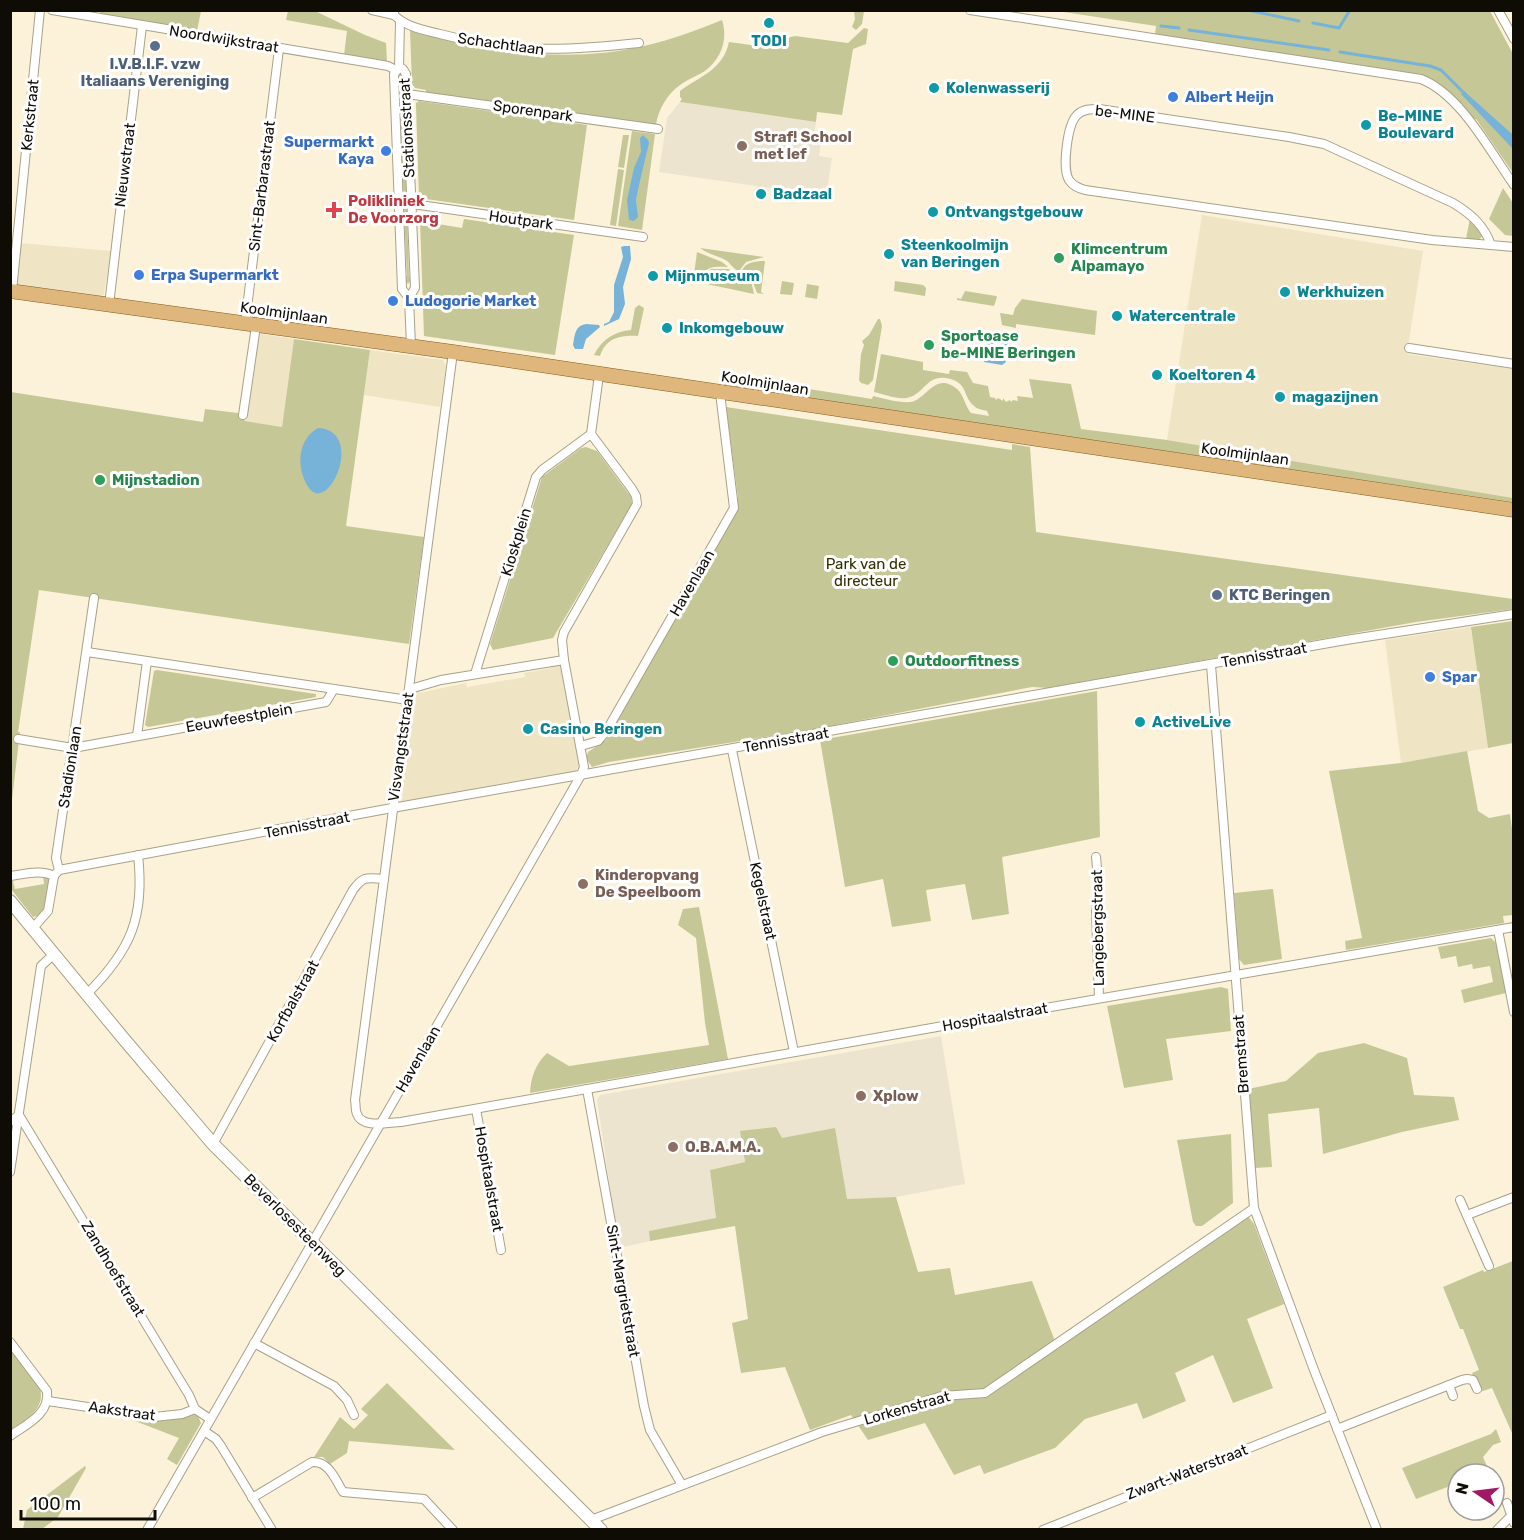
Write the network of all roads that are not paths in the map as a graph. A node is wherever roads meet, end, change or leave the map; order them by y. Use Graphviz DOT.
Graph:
graph roads {
  1 [pos="40,10"];
  2 [pos="52,10"];
  3 [pos="372,10"];
  4 [pos="970,10"];
  5 [pos="1498,10"];
  6 [pos="396,16"];
  7 [pos="142,26"];
  8 [pos="1514,39"];
  9 [pos="639,43"];
  10 [pos="279,49"];
  11 [pos="397,69"];
  12 [pos="407,94"];
  13 [pos="658,129"];
  14 [pos="1514,185"];
  15 [pos="399,202"];
  16 [pos="411,204"];
  17 [pos="643,237"];
  18 [pos="1491,245"];
  19 [pos="1514,247"];
  20 [pos="11,291"];
  21 [pos="409,298"];
  22 [pos="109,304"];
  23 [pos="251,325"];
  24 [pos="411,346"];
  25 [pos="1409,348"];
  26 [pos="453,352"];
  27 [pos="1514,364"];
  28 [pos="599,375"];
  29 [pos="720,393"];
  30 [pos="243,415"];
  31 [pos="591,434"];
  32 [pos="1514,510"];
  33 [pos="94,598"];
  34 [pos="1514,614"];
  35 [pos="87,652"];
  36 [pos="564,660"];
  37 [pos="147,661"];
  38 [pos="1211,665"];
  39 [pos="475,674"];
  40 [pos="410,688"];
  41 [pos="334,689"];
  42 [pos="408,700"];
  43 [pos="137,736"];
  44 [pos="18,739"];
  45 [pos="580,746"];
  46 [pos="73,748"];
  47 [pos="732,750"];
  48 [pos="581,775"];
  49 [pos="392,808"];
  50 [pos="138,855"];
  51 [pos="1096,857"];
  52 [pos="56,873"];
  53 [pos="10,876"];
  54 [pos="384,879"];
  55 [pos="10,901"];
  56 [pos="1514,927"];
  57 [pos="33,928"];
  58 [pos="1498,930"];
  59 [pos="54,954"];
  60 [pos="1235,975"];
  61 [pos="87,994"];
  62 [pos="1099,998"];
  63 [pos="1514,1012"];
  64 [pos="794,1052"];
  65 [pos="587,1089"];
  66 [pos="476,1109"];
  67 [pos="19,1115"];
  68 [pos="10,1122"];
  69 [pos="381,1122"];
  70 [pos="213,1144"];
  71 [pos="10,1172"];
  72 [pos="1514,1197"];
  73 [pos="1461,1200"];
  74 [pos="1254,1208"];
  75 [pos="1467,1215"];
  76 [pos="312,1243"];
  77 [pos="501,1250"];
  78 [pos="1489,1266"];
  79 [pos="10,1342"];
  80 [pos="254,1343"];
  81 [pos="1449,1385"];
  82 [pos="1477,1389"];
  83 [pos="1453,1396"];
  84 [pos="48,1401"];
  85 [pos="195,1409"];
  86 [pos="354,1415"];
  87 [pos="1332,1415"];
  88 [pos="210,1419"];
  89 [pos="1337,1429"];
  90 [pos="204,1431"];
  91 [pos="10,1436"];
  92 [pos="682,1485"];
  93 [pos="252,1498"];
  94 [pos="1507,1503"];
  95 [pos="1512,1519"];
  96 [pos="591,1520"];
  97 [pos="147,1530"];
  98 [pos="272,1530"];
  99 [pos="453,1530"];
  100 [pos="601,1530"];
  101 [pos="1043,1530"];
  102 [pos="1377,1530"];
  103 [pos="1497,1530"];
  1 -- 20 [label="street, Kerkstraat"];
  2 -- 7 [label="street, Noordwijkstraat"];
  3 -- 6 [label="street, Schachtlaan"];
  4 -- 14 [label="street"];
  5 -- 8 [label="street"];
  6 -- 9 [label="street, Schachtlaan"];
  6 -- 11 [label="street, Stationsstraat"];
  7 -- 10 [label="street, Noordwijkstraat"];
  7 -- 22 [label="street, Nieuwstraat"];
  10 -- 11 [label="street, Noordwijkstraat"];
  10 -- 23 [label="street, Sint-Barbarastraat"];
  11 -- 12 [label="street, Stationsstraat"];
  11 -- 15 [label="street, Stationsstraat"];
  12 -- 13 [label="street, Sporenpark"];
  12 -- 16 [label="street, Stationsstraat"];
  15 -- 16 [label="street, Houtpark"];
  15 -- 21 [label="street, Stationsstraat"];
  16 -- 17 [label="street, Houtpark"];
  16 -- 21 [label="street, Stationsstraat"];
  18 -- 18 [label="street, be-MINE"];
  18 -- 19 [label="street, be-MINE"];
  20 -- 22 [label="main road, Koolmijnlaan"];
  21 -- 24 [label="street, Stationsstraat"];
  22 -- 23 [label="main road, Koolmijnlaan"];
  23 -- 24 [label="main road, Koolmijnlaan"];
  23 -- 30 [label="street, Sint-Barbarastraat"];
  24 -- 26 [label="main road, Koolmijnlaan"];
  25 -- 27 [label="street"];
  26 -- 28 [label="main road, Koolmijnlaan"];
  26 -- 40 [label="street, Visvangststraat"];
  28 -- 29 [label="main road, Koolmijnlaan"];
  28 -- 31 [label="street"];
  29 -- 32 [label="main road, Koolmijnlaan"];
  29 -- 45 [label="street, Havenlaan"];
  31 -- 36 [label="street"];
  31 -- 39 [label="street, Kioskplein"];
  33 -- 35 [label="street, Stadionlaan"];
  34 -- 38 [label="street, Tennisstraat"];
  35 -- 37 [label="street, Eeuwfeestplein"];
  35 -- 46 [label="street, Stadionlaan"];
  36 -- 39 [label="street"];
  36 -- 45 [label="street"];
  37 -- 41 [label="street, Eeuwfeestplein"];
  37 -- 43 [label="street"];
  38 -- 47 [label="street, Tennisstraat"];
  38 -- 60 [label="street, Bremstraat"];
  39 -- 40 [label="street"];
  40 -- 42 [label="street, Visvangststraat"];
  41 -- 42 [label="street, Eeuwfeestplein"];
  41 -- 43 [label="street, Eeuwfeestplein"];
  42 -- 49 [label="street, Visvangststraat"];
  43 -- 46 [label="street, Eeuwfeestplein"];
  44 -- 46 [label="street, Eeuwfeestplein"];
  45 -- 48 [label="street"];
  46 -- 52 [label="street, Stadionlaan"];
  47 -- 48 [label="street, Tennisstraat"];
  47 -- 64 [label="street, Kegelstraat"];
  48 -- 49 [label="street, Tennisstraat"];
  48 -- 69 [label="street, Havenlaan"];
  49 -- 50 [label="street, Tennisstraat"];
  49 -- 54 [label="street, Visvangststraat"];
  50 -- 52 [label="street, Tennisstraat"];
  50 -- 61 [label="street"];
  51 -- 62 [label="street, Langebergstraat"];
  52 -- 53 [label="street, Tennisstraat"];
  52 -- 57 [label="street, Stadionlaan"];
  54 -- 69 [label="street, Visvangststraat"];
  54 -- 70 [label="street, Korfbalstraat"];
  55 -- 57 [label="street, Beverlosesteenweg"];
  56 -- 58 [label="street, Hospitaalstraat"];
  57 -- 59 [label="street, Beverlosesteenweg"];
  58 -- 60 [label="street, Hospitaalstraat"];
  58 -- 63 [label="street"];
  59 -- 61 [label="street, Beverlosesteenweg"];
  59 -- 67 [label="street"];
  60 -- 62 [label="street, Hospitaalstraat"];
  60 -- 74 [label="street, Bremstraat"];
  61 -- 70 [label="street, Beverlosesteenweg"];
  62 -- 64 [label="street, Hospitaalstraat"];
  64 -- 65 [label="street, Hospitaalstraat"];
  65 -- 66 [label="street, Hospitaalstraat"];
  65 -- 92 [label="street, Sint-Margrietstraat"];
  66 -- 69 [label="street, Hospitaalstraat"];
  66 -- 77 [label="street, Hospitaalstraat"];
  67 -- 68 [label="street"];
  67 -- 71 [label="street"];
  67 -- 85 [label="street, Zandhoefstraat"];
  69 -- 76 [label="street, Havenlaan"];
  70 -- 76 [label="street, Beverlosesteenweg"];
  72 -- 75 [label="street"];
  73 -- 75 [label="street"];
  74 -- 87 [label="street, Bremstraat"];
  74 -- 92 [label="street, Lorkenstraat"];
  75 -- 78 [label="street"];
  76 -- 80 [label="street, Havenlaan"];
  76 -- 96 [label="street, Beverlosesteenweg"];
  79 -- 84 [label="street"];
  80 -- 86 [label="street"];
  80 -- 88 [label="street, Havenlaan"];
  81 -- 82 [label="street"];
  81 -- 83 [label="street"];
  81 -- 89 [label="street"];
  84 -- 85 [label="street, Aakstraat"];
  84 -- 91 [label="street"];
  85 -- 88 [label="street, Zandhoefstraat"];
  87 -- 89 [label="street, Bremstraat"];
  87 -- 101 [label="street, Zwart-Waterstraat"];
  88 -- 90 [label="street, Havenlaan"];
  89 -- 102 [label="street, Bremstraat"];
  90 -- 93 [label="street"];
  90 -- 97 [label="street, Havenlaan"];
  92 -- 96 [label="street, Lorkenstraat"];
  93 -- 98 [label="street"];
  93 -- 99 [label="street"];
  94 -- 95 [label="street"];
  95 -- 103 [label="street"];
  96 -- 100 [label="street, Beverlosesteenweg"];
}
